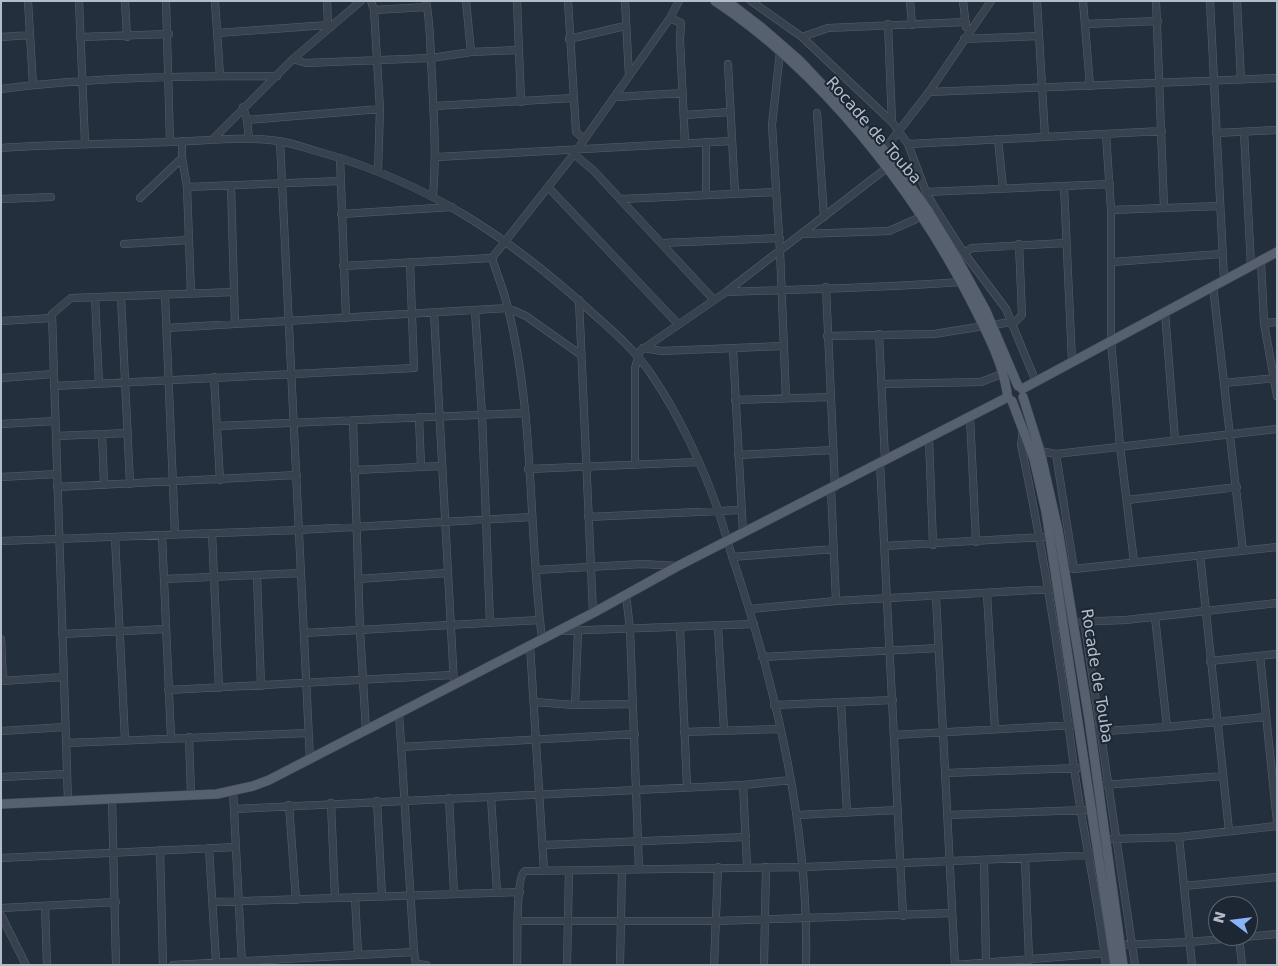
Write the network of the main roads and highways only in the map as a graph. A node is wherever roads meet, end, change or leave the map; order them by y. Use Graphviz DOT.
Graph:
graph roads {
  1 [pos="715,1"];
  2 [pos="727,1"];
  3 [pos="929,212"];
  4 [pos="1277,252"];
  5 [pos="988,325"];
  6 [pos="1021,390"];
  7 [pos="1009,397"];
  8 [pos="1,804"];
  9 [pos="1115,965"];
  10 [pos="1123,965"];
  1 -- 3 [label="main road, Rocade de Touba"];
  2 -- 3 [label="main road, Rocade de Touba"];
  3 -- 5 [label="main road, Rocade de Touba"];
  3 -- 5 [label="main road, Rocade de Touba"];
  4 -- 6 [label="main road"];
  5 -- 6 [label="main road, Rocade de Touba"];
  5 -- 7 [label="main road, Rocade de Touba"];
  6 -- 7 [label="main road"];
  6 -- 7 [label="main road"];
  6 -- 10 [label="main road, Rocade de Touba"];
  7 -- 8 [label="main road"];
  7 -- 9 [label="main road, Rocade de Touba"];
}
